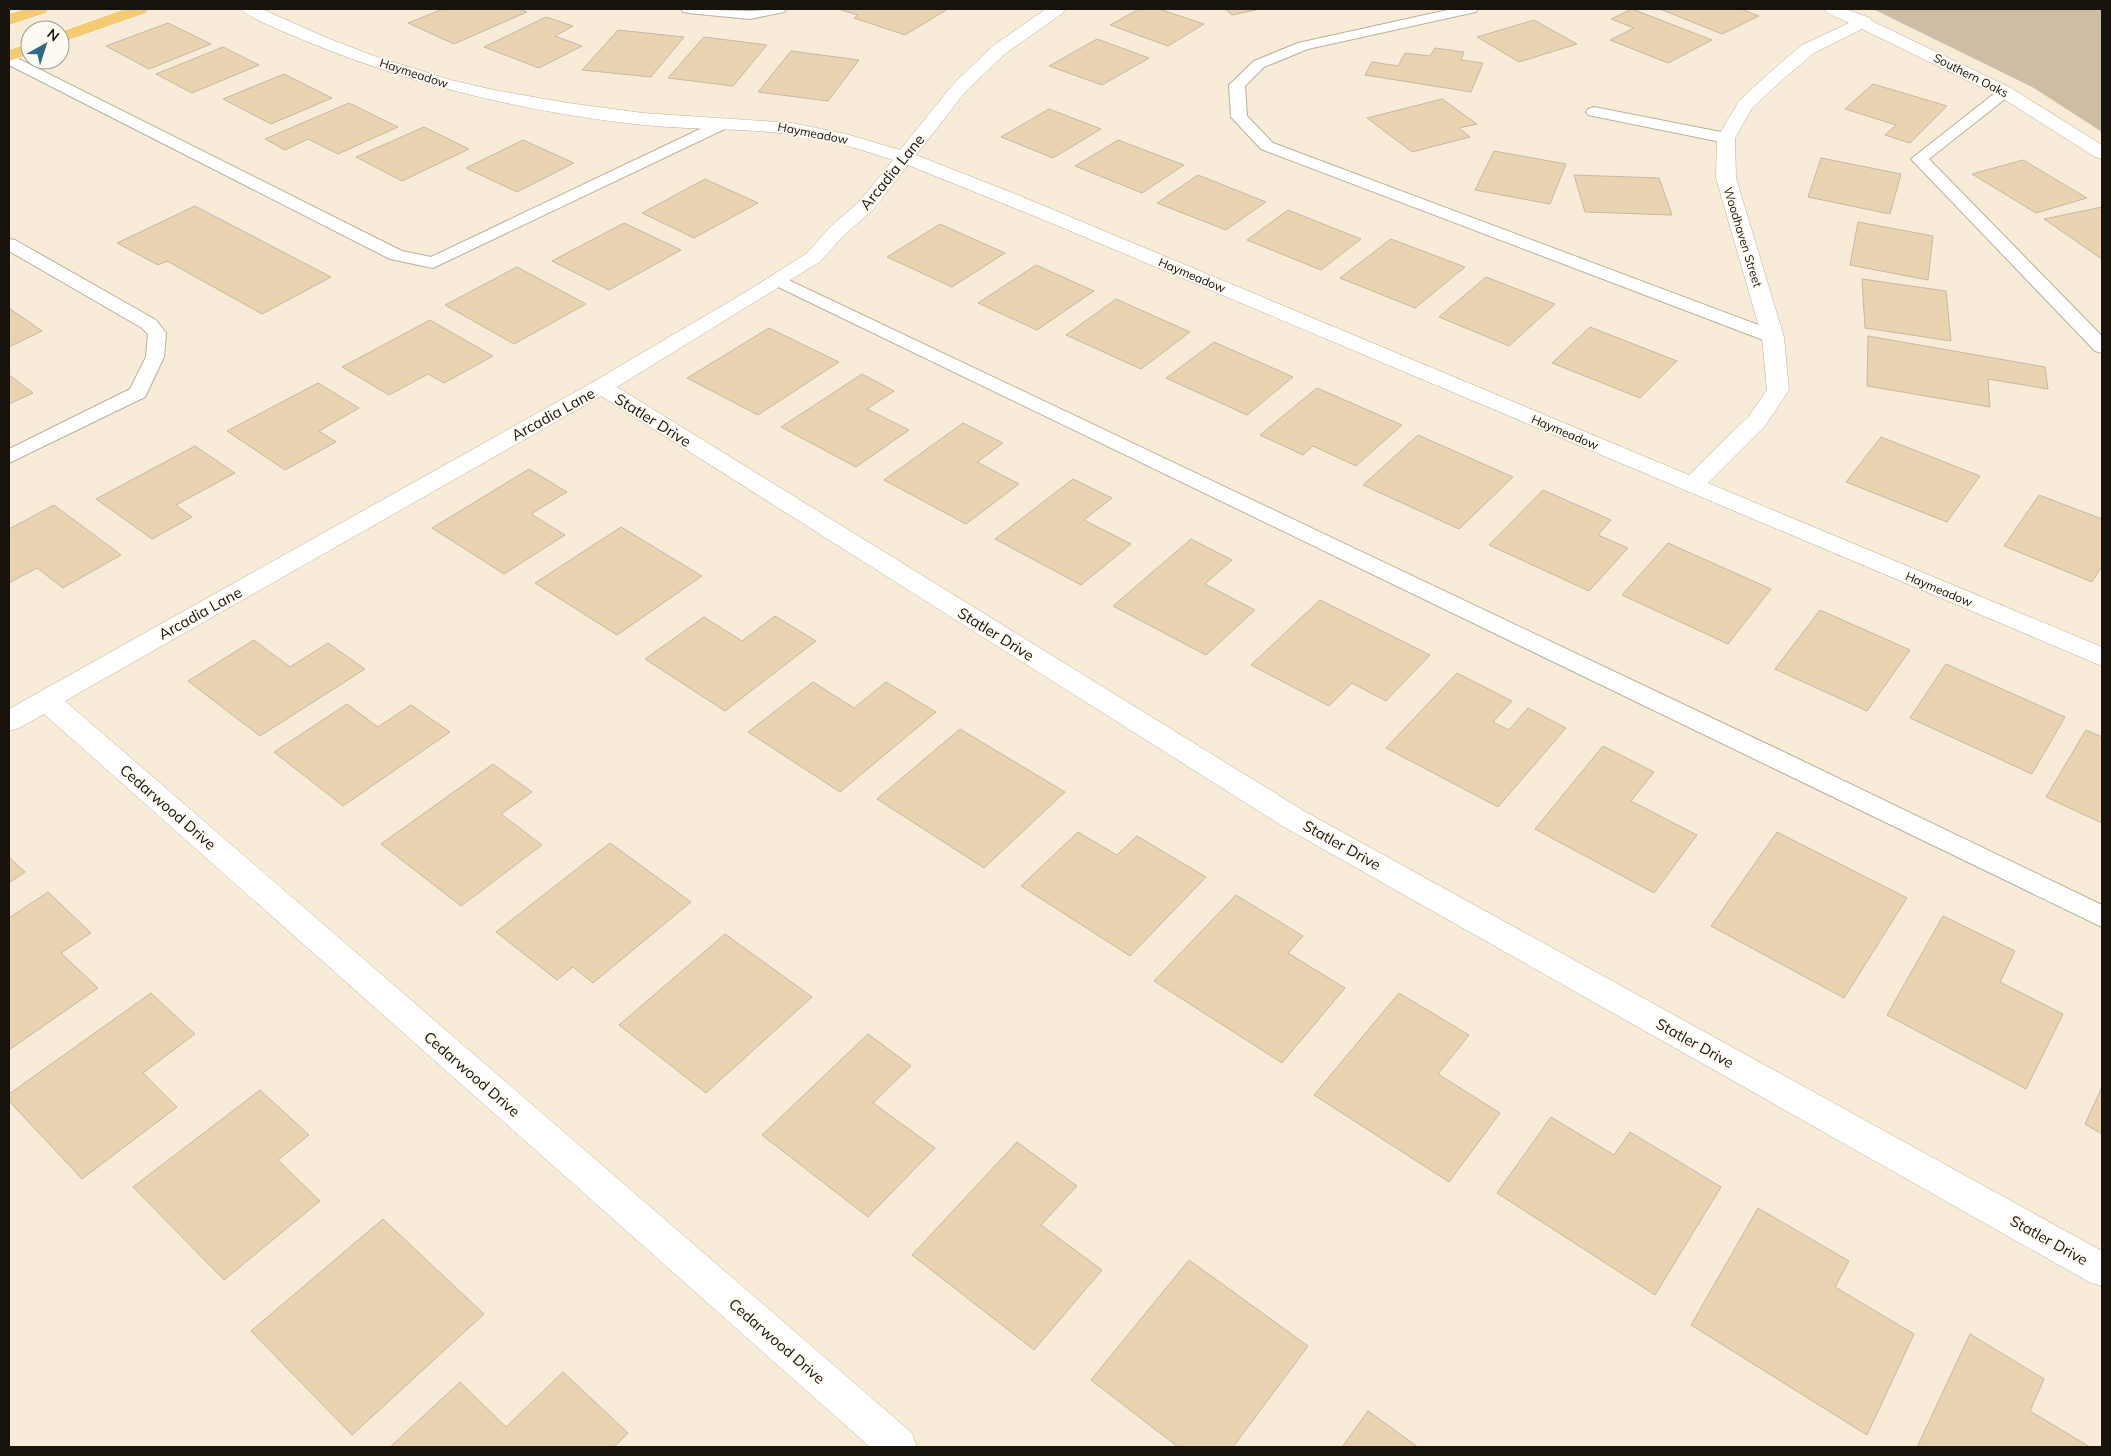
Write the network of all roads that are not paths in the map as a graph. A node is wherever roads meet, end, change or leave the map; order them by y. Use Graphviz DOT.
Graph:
graph roads {
  1 [pos="40,9"];
  2 [pos="140,9"];
  3 [pos="249,9"];
  4 [pos="688,9"];
  5 [pos="779,9"];
  6 [pos="1057,9"];
  7 [pos="1471,9"];
  8 [pos="1833,9"];
  9 [pos="9,20"];
  10 [pos="1864,22"];
  11 [pos="70,34"];
  12 [pos="9,58"];
  13 [pos="2005,92"];
  14 [pos="1594,112"];
  15 [pos="725,123"];
  16 [pos="1726,138"];
  17 [pos="2102,153"];
  18 [pos="904,158"];
  19 [pos="9,244"];
  20 [pos="778,280"];
  21 [pos="1773,337"];
  22 [pos="2102,348"];
  23 [pos="601,387"];
  24 [pos="9,457"];
  25 [pos="1692,485"];
  26 [pos="2102,657"];
  27 [pos="46,700"];
  28 [pos="9,721"];
  29 [pos="2102,917"];
  30 [pos="2102,1270"];
  31 [pos="898,1447"];
  1 -- 9 [label="main road"];
  2 -- 11 [label="main road"];
  3 -- 15 [label="street, Haymeadow"];
  4 -- 5 [label="lane"];
  6 -- 18 [label="street, Arcadia Lane"];
  7 -- 21 [label="lane"];
  8 -- 10 [label="street, Southern Oaks"];
  10 -- 13 [label="street, Southern Oaks"];
  10 -- 16 [label="street, Woodhaven Street"];
  12 -- 15 [label="lane"];
  13 -- 17 [label="street, Southern Oaks"];
  13 -- 22 [label="lane"];
  14 -- 16 [label="lane"];
  15 -- 18 [label="street, Haymeadow"];
  16 -- 21 [label="street, Woodhaven Street"];
  18 -- 20 [label="street, Arcadia Lane"];
  18 -- 25 [label="street, Haymeadow"];
  19 -- 24 [label="lane"];
  20 -- 23 [label="street, Arcadia Lane"];
  20 -- 29 [label="lane"];
  21 -- 25 [label="street, Woodhaven Street"];
  23 -- 27 [label="street, Arcadia Lane"];
  23 -- 30 [label="street, Statler Drive"];
  25 -- 26 [label="street, Haymeadow"];
  27 -- 28 [label="street, Arcadia Lane"];
  27 -- 31 [label="street, Cedarwood Drive"];
}
